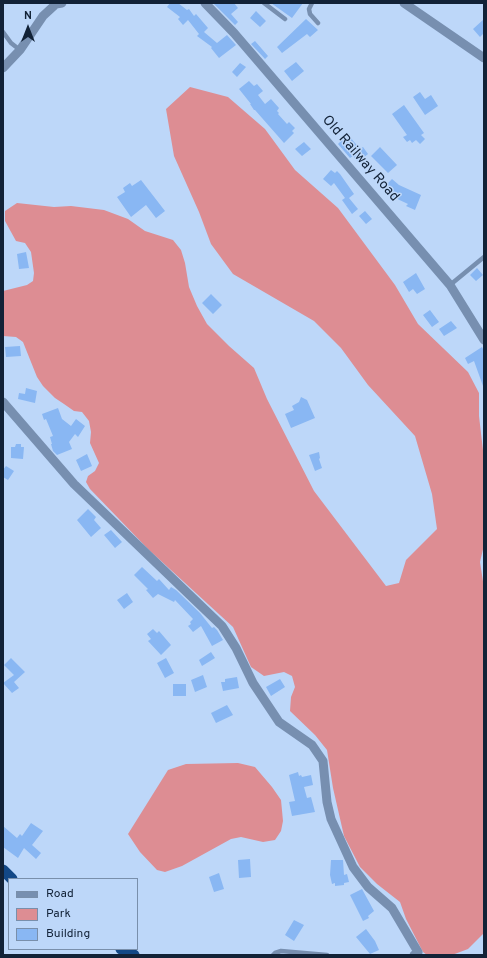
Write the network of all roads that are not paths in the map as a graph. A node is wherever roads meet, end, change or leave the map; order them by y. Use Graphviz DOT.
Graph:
graph roads {
  1 [pos="62,3"];
  2 [pos="205,3"];
  3 [pos="264,3"];
  4 [pos="312,3"];
  5 [pos="404,3"];
  6 [pos="285,18"];
  7 [pos="318,23"];
  8 [pos="3,32"];
  9 [pos="20,50"];
  10 [pos="484,58"];
  11 [pos="3,68"];
  12 [pos="484,257"];
  13 [pos="450,285"];
  14 [pos="484,340"];
  15 [pos="3,402"];
  16 [pos="3,870"];
  17 [pos="11,878"];
  18 [pos="123,950"];
  19 [pos="417,954"];
  20 [pos="134,955"];
  21 [pos="273,955"];
  22 [pos="327,955"];
  1 -- 9 [label="street"];
  2 -- 13 [label="street, Old Railway Road"];
  3 -- 6 [label="lane"];
  4 -- 7 [label="lane"];
  5 -- 10 [label="street"];
  8 -- 9 [label="lane"];
  9 -- 11 [label="street"];
  12 -- 13 [label="lane"];
  13 -- 14 [label="street, Old Railway Road"];
  15 -- 19 [label="street"];
  16 -- 17 [label="highway"];
  18 -- 20 [label="highway"];
  21 -- 22 [label="lane"];
}
